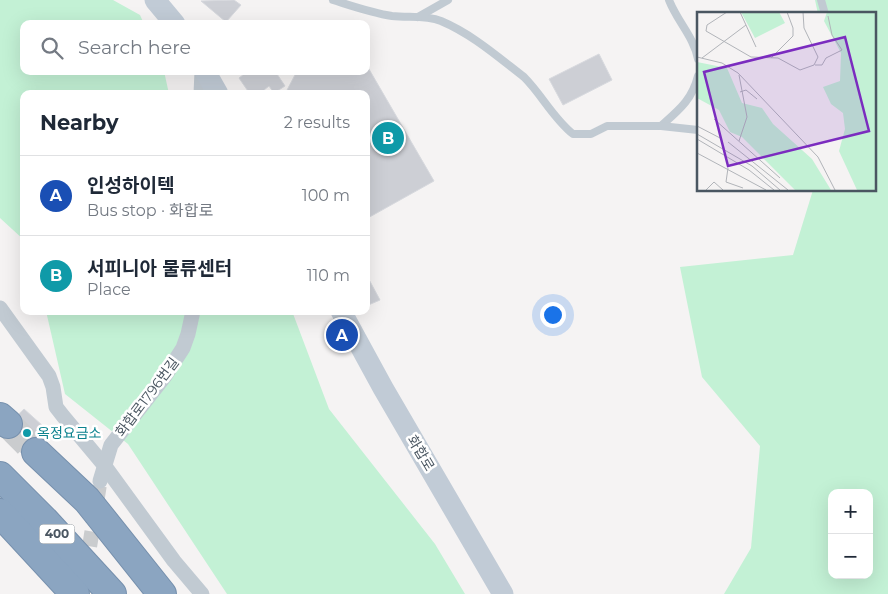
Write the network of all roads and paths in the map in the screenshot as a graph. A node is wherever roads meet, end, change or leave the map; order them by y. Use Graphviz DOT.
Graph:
graph roads {
  1 [pos="155,0"];
  2 [pos="333,0"];
  3 [pos="448,0"];
  4 [pos="669,0"];
  5 [pos="418,17"];
  6 [pos="172,20"];
  7 [pos="697,56"];
  8 [pos="203,75"];
  9 [pos="205,75"];
  10 [pos="697,79"];
  11 [pos="202,90"];
  12 [pos="215,90"];
  13 [pos="661,126"];
  14 [pos="697,130"];
  15 [pos="0,308"];
  16 [pos="192,315"];
  17 [pos="343,315"];
  18 [pos="36,452"];
  19 [pos="104,465"];
  20 [pos="0,476"];
  21 [pos="100,481"];
  22 [pos="0,513"];
  23 [pos="74,594"];
  24 [pos="112,594"];
  25 [pos="162,594"];
  26 [pos="202,594"];
  27 [pos="503,594"];
  1 -- 6 [label="main road"];
  2 -- 5 [label="lane"];
  3 -- 5 [label="lane"];
  4 -- 7 [label="lane"];
  5 -- 13 [label="lane"];
  8 -- 11 [label="street"];
  9 -- 12 [label="main road"];
  10 -- 13 [label="lane"];
  13 -- 14 [label="lane"];
  15 -- 19 [label="street"];
  16 -- 19 [label="street, 화합로1796번길"];
  17 -- 27 [label="main road, 화합로"];
  18 -- 25 [label="highway"];
  19 -- 21 [label="street, 화합로1796번길"];
  19 -- 26 [label="street"];
  20 -- 24 [label="highway, 400"];
  22 -- 23 [label="highway, 400"];
}
